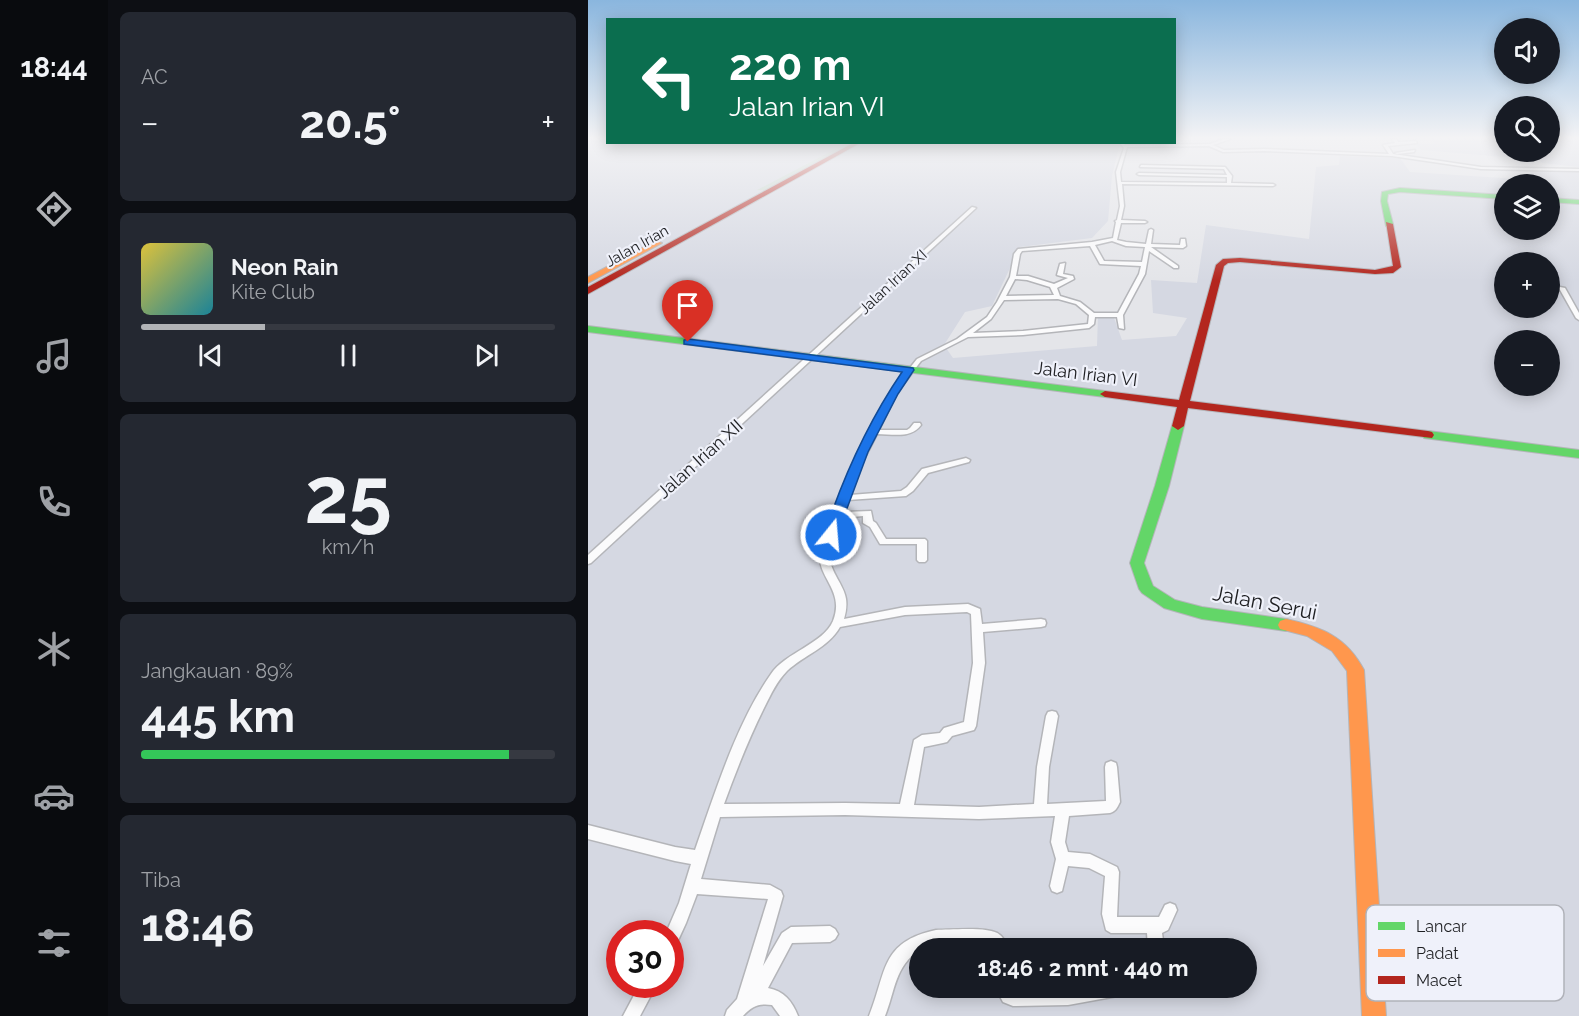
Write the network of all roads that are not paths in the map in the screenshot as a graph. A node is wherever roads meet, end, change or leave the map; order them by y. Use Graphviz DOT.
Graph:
graph roads {
  1 [pos="772,186"];
  2 [pos="773,186"];
  3 [pos="1119,186"];
  4 [pos="764,191"];
  5 [pos="1494,196"];
  6 [pos="1560,201"];
  7 [pos="1579,202"];
  8 [pos="974,208"];
  9 [pos="1118,221"];
  10 [pos="1145,222"];
  11 [pos="1151,230"];
  12 [pos="1113,240"];
  13 [pos="1183,240"];
  14 [pos="1092,244"];
  15 [pos="1149,247"];
  16 [pos="1063,264"];
  17 [pos="1142,264"];
  18 [pos="1176,267"];
  19 [pos="1013,277"];
  20 [pos="588,280"];
  21 [pos="1053,287"];
  22 [pos="1562,288"];
  23 [pos="588,291"];
  24 [pos="1058,297"];
  25 [pos="1003,298"];
  26 [pos="1092,315"];
  27 [pos="1120,315"];
  28 [pos="1579,318"];
  29 [pos="1122,328"];
  30 [pos="588,329"];
  31 [pos="968,335"];
  32 [pos="812,357"];
  33 [pos="909,370"];
  34 [pos="1184,405"];
  35 [pos="917,425"];
  36 [pos="872,432"];
  37 [pos="1579,454"];
  38 [pos="966,460"];
  39 [pos="843,498"];
  40 [pos="838,515"];
  41 [pos="922,560"];
  42 [pos="588,561"];
  43 [pos="1041,622"];
  44 [pos="837,624"];
  45 [pos="978,628"];
  46 [pos="1052,716"];
  47 [pos="1111,767"];
  48 [pos="906,810"];
  49 [pos="718,811"];
  50 [pos="1040,811"];
  51 [pos="1063,811"];
  52 [pos="588,832"];
  53 [pos="700,858"];
  54 [pos="1063,859"];
  55 [pos="692,886"];
  56 [pos="1057,886"];
  57 [pos="1368,905"];
  58 [pos="1170,910"];
  59 [pos="679,920"];
  60 [pos="1154,925"];
  61 [pos="831,934"];
  62 [pos="1155,938"];
  63 [pos="909,948"];
  64 [pos="642,998"];
  65 [pos="749,1000"];
  66 [pos="1373,1001"];
  67 [pos="631,1016"];
  68 [pos="733,1016"];
  69 [pos="790,1016"];
  70 [pos="877,1016"];
  71 [pos="1374,1016"];
  1 -- 4 [label="street, Jalan Irian"];
  2 -- 4 [label="street, Jalan Irian"];
  3 -- 9 [label="street"];
  4 -- 20 [label="street, Jalan Irian"];
  4 -- 23 [label="street, Jalan Irian"];
  5 -- 34 [label="street, Jalan Serui"];
  6 -- 7 [label="street"];
  8 -- 32 [label="street, Jalan Irian XI"];
  9 -- 10 [label="street"];
  9 -- 12 [label="street"];
  11 -- 15 [label="street"];
  12 -- 14 [label="street"];
  12 -- 15 [label="street"];
  13 -- 15 [label="street"];
  14 -- 17 [label="street"];
  14 -- 19 [label="street"];
  15 -- 17 [label="street"];
  15 -- 18 [label="street"];
  16 -- 21 [label="street"];
  17 -- 27 [label="street"];
  19 -- 21 [label="street"];
  19 -- 25 [label="street"];
  21 -- 24 [label="street"];
  22 -- 28 [label="street"];
  24 -- 25 [label="street"];
  24 -- 26 [label="street"];
  25 -- 31 [label="street"];
  26 -- 27 [label="street"];
  26 -- 31 [label="street"];
  27 -- 29 [label="street"];
  30 -- 32 [label="street, Jalan Irian VI"];
  31 -- 33 [label="street"];
  32 -- 33 [label="street, Jalan Irian VI"];
  32 -- 42 [label="street, Jalan Irian XII"];
  33 -- 34 [label="street, Jalan Irian VI"];
  33 -- 36 [label="street"];
  34 -- 37 [label="street, Jalan Irian VI"];
  34 -- 57 [label="street, Jalan Serui"];
  35 -- 36 [label="street"];
  36 -- 39 [label="street"];
  38 -- 39 [label="street"];
  39 -- 40 [label="street"];
  40 -- 41 [label="street"];
  40 -- 44 [label="street"];
  43 -- 45 [label="street"];
  44 -- 45 [label="street"];
  44 -- 49 [label="street"];
  45 -- 48 [label="street"];
  46 -- 50 [label="street"];
  47 -- 51 [label="street"];
  48 -- 49 [label="street"];
  48 -- 50 [label="street"];
  49 -- 53 [label="street"];
  50 -- 51 [label="street"];
  51 -- 54 [label="street"];
  52 -- 53 [label="street"];
  53 -- 55 [label="street"];
  54 -- 56 [label="street"];
  54 -- 60 [label="street"];
  55 -- 59 [label="street"];
  55 -- 65 [label="street"];
  58 -- 60 [label="street"];
  60 -- 62 [label="street"];
  61 -- 65 [label="street"];
  63 -- 70 [label="street"];
  64 -- 67 [label="street"];
  65 -- 68 [label="street"];
  65 -- 69 [label="street"];
  66 -- 71 [label="street, Jalan Serui"];
}
